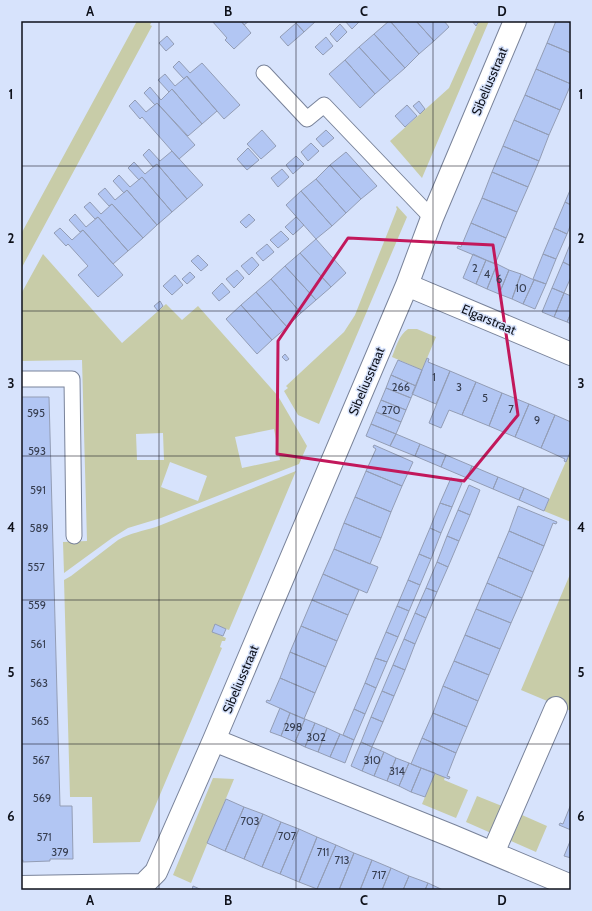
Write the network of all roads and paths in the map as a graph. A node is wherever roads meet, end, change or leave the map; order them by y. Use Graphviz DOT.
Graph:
graph roads {
  1 [pos="515,21"];
  2 [pos="264,73"];
  3 [pos="432,218"];
  4 [pos="407,285"];
  5 [pos="571,354"];
  6 [pos="21,379"];
  7 [pos="74,536"];
  8 [pos="556,708"];
  9 [pos="214,740"];
  10 [pos="493,853"];
  11 [pos="571,886"];
  12 [pos="21,888"];
  1 -- 3 [label="street, Sibeliusstraat"];
  2 -- 3 [label="lane"];
  3 -- 4 [label="street, Sibeliusstraat"];
  4 -- 5 [label="street, Elgarstraat"];
  4 -- 9 [label="street, Sibeliusstraat"];
  6 -- 7 [label="lane"];
  8 -- 10 [label="street"];
  9 -- 10 [label="street"];
  9 -- 12 [label="street, Sibeliusstraat"];
  10 -- 11 [label="street"];
}
